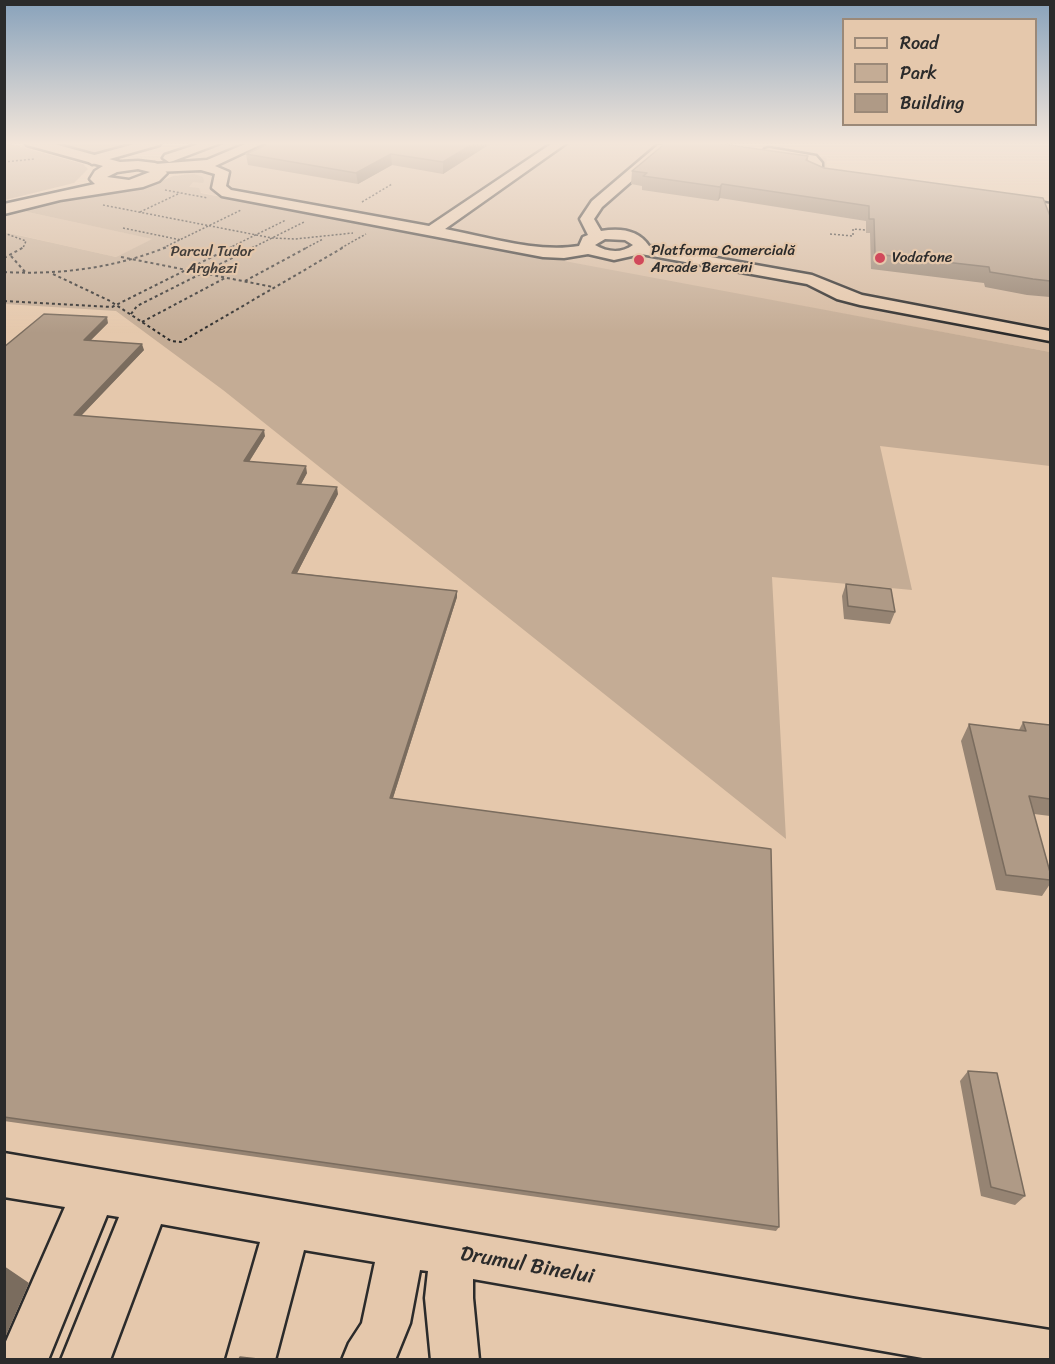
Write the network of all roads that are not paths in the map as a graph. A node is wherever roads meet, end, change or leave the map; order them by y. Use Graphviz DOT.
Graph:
graph roads {
  1 [pos="293,206"];
  2 [pos="469,206"];
  3 [pos="596,206"];
  4 [pos="1038,206"];
  5 [pos="1050,214"];
  6 [pos="431,232"];
  7 [pos="593,243"];
  8 [pos="1050,336"];
  9 [pos="4,1174"];
  10 [pos="95,1190"];
  11 [pos="148,1200"];
  12 [pos="288,1224"];
  13 [pos="401,1244"];
  14 [pos="452,1253"];
  15 [pos="940,1348"];
  16 [pos="1050,1354"];
  17 [pos="23,1359"];
  18 [pos="86,1359"];
  19 [pos="250,1359"];
  20 [pos="366,1359"];
  21 [pos="455,1359"];
  1 -- 6 [label="street"];
  2 -- 6 [label="street"];
  3 -- 7 [label="street"];
  4 -- 5 [label="street"];
  6 -- 7 [label="street"];
  7 -- 8 [label="street"];
  9 -- 10 [label="street, Drumul Binelui"];
  10 -- 11 [label="street, Drumul Binelui"];
  10 -- 17 [label="street"];
  11 -- 12 [label="street, Drumul Binelui"];
  11 -- 18 [label="street"];
  12 -- 13 [label="street, Drumul Binelui"];
  12 -- 19 [label="street"];
  13 -- 14 [label="street, Drumul Binelui"];
  13 -- 20 [label="street"];
  14 -- 15 [label="street, Drumul Binelui"];
  14 -- 21 [label="street"];
  15 -- 16 [label="street, Drumul Binelui"];
}
